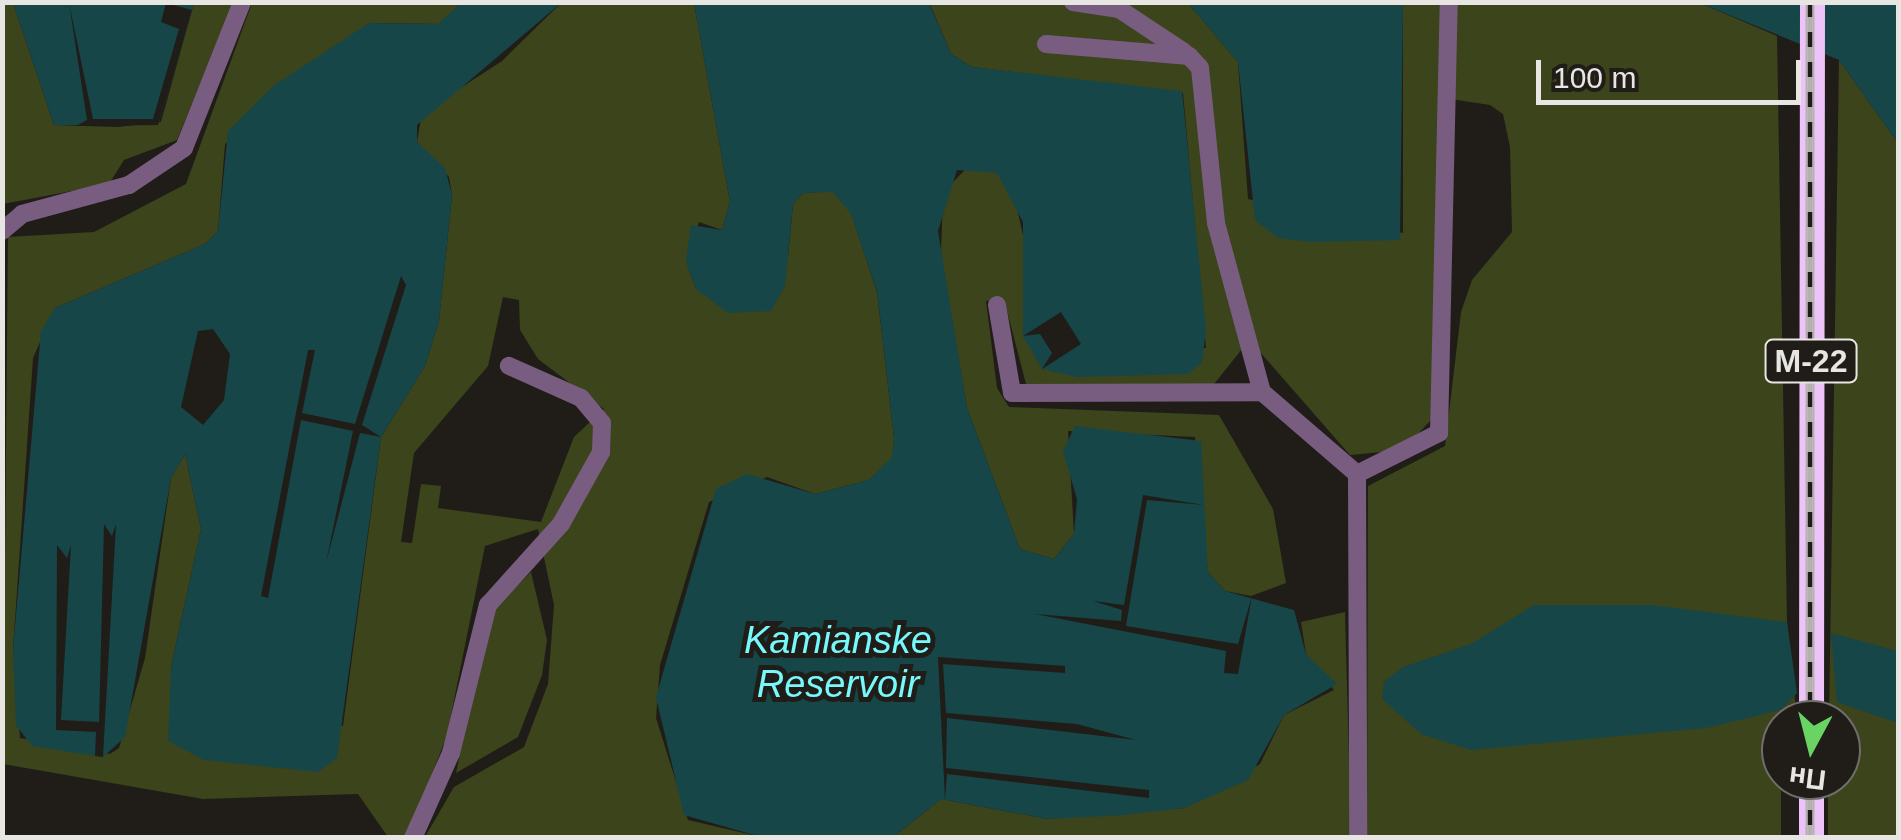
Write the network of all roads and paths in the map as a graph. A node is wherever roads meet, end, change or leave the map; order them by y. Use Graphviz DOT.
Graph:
graph roads {
  1 [pos="242,2"];
  2 [pos="1073,2"];
  3 [pos="1448,2"];
  4 [pos="1812,2"];
  5 [pos="1046,44"];
  6 [pos="1189,56"];
  7 [pos="2,231"];
  8 [pos="997,306"];
  9 [pos="509,366"];
  10 [pos="1262,392"];
  11 [pos="1357,474"];
  12 [pos="1811,700"];
  13 [pos="1811,800"];
  14 [pos="414,838"];
  15 [pos="1358,838"];
  16 [pos="1811,838"];
  1 -- 7 [label="street"];
  2 -- 6 [label="street"];
  3 -- 11 [label="street"];
  4 -- 12 [label="highway, М-22"];
  5 -- 6 [label="street"];
  6 -- 10 [label="street"];
  8 -- 10 [label="street"];
  9 -- 14 [label="street"];
  10 -- 11 [label="street"];
  11 -- 15 [label="street"];
  13 -- 16 [label="highway"];
}
